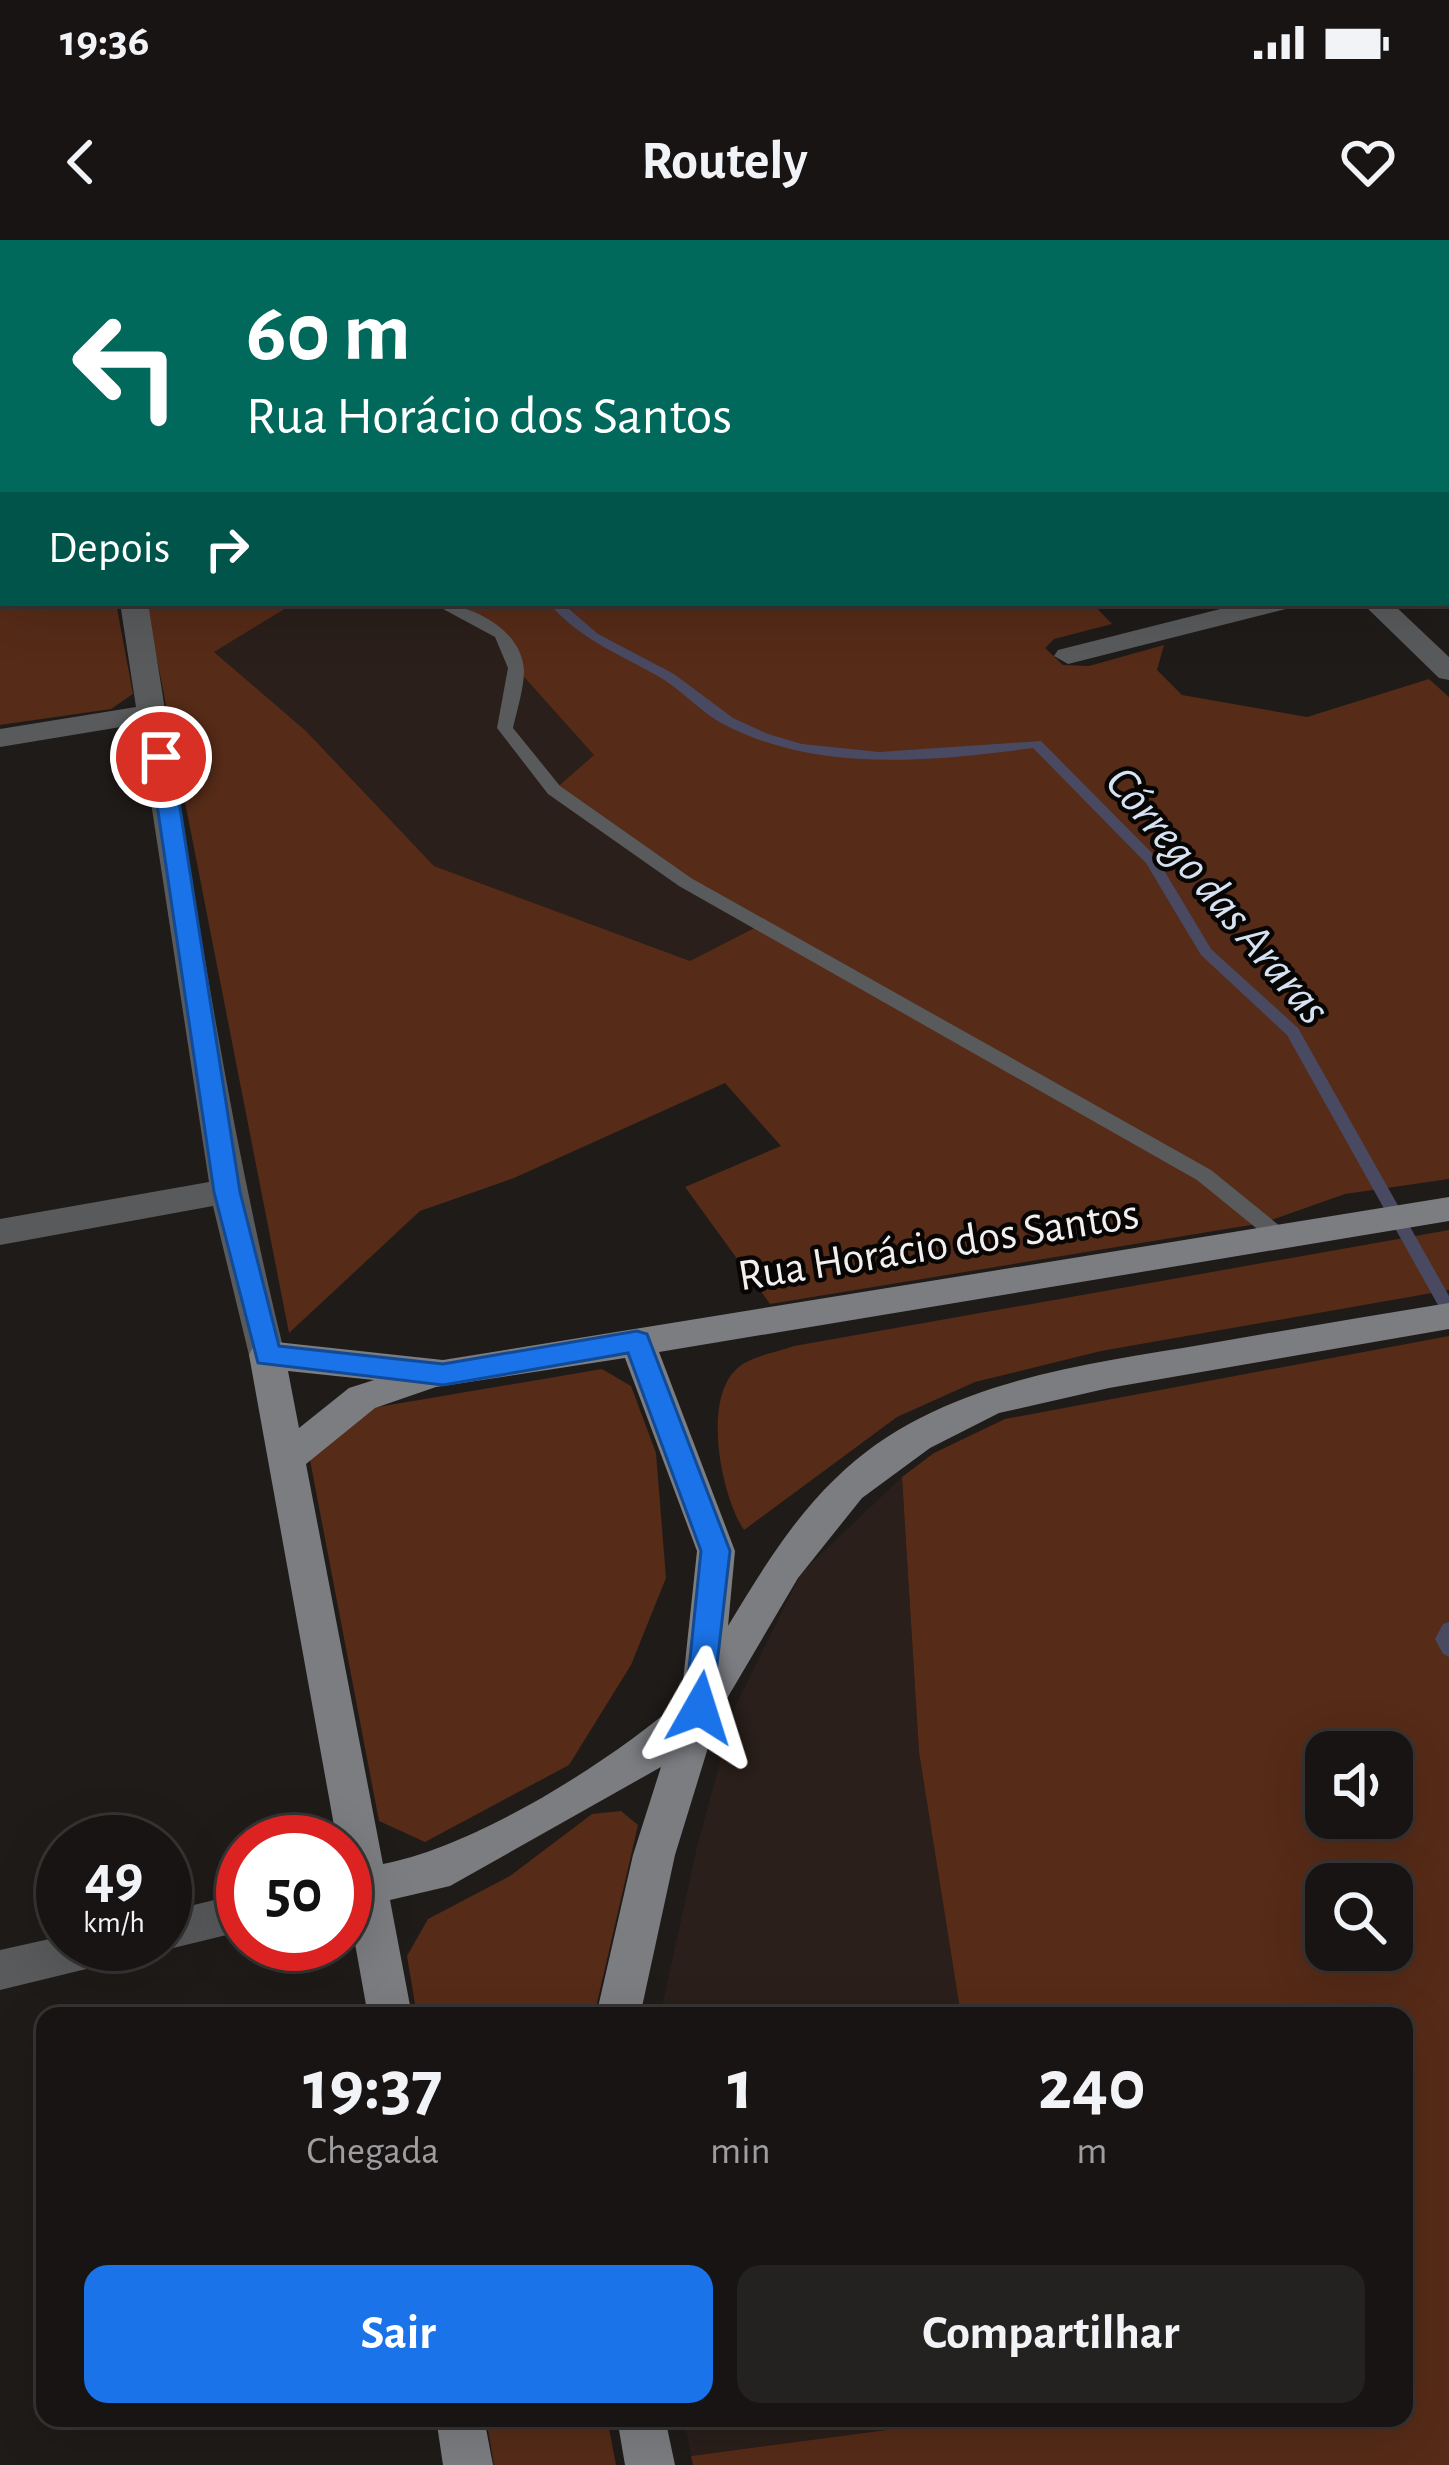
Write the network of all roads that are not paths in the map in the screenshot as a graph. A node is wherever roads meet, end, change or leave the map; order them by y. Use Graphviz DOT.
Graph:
graph roads {
  1 [pos="135,606"];
  2 [pos="446,606"];
  3 [pos="1264,606"];
  4 [pos="1379,606"];
  5 [pos="1068,656"];
  6 [pos="1449,672"];
  7 [pos="155,713"];
  8 [pos="0,738"];
  9 [pos="227,1192"];
  10 [pos="1448,1209"];
  11 [pos="0,1232"];
  12 [pos="1280,1236"];
  13 [pos="1433,1319"];
  14 [pos="637,1341"];
  15 [pos="267,1355"];
  16 [pos="443,1374"];
  17 [pos="287,1459"];
  18 [pos="700,1708"];
  19 [pos="344,1815"];
  20 [pos="372,1885"];
  21 [pos="372,1948"];
  22 [pos="36,1962"];
  23 [pos="0,1970"];
  24 [pos="388,2007"];
  25 [pos="620,2007"];
  26 [pos="462,2427"];
  27 [pos="643,2427"];
  28 [pos="468,2465"];
  29 [pos="650,2465"];
  1 -- 7 [label="street"];
  2 -- 12 [label="lane"];
  3 -- 5 [label="street"];
  4 -- 6 [label="street"];
  7 -- 8 [label="street"];
  7 -- 9 [label="street"];
  9 -- 11 [label="street"];
  9 -- 15 [label="street"];
  10 -- 12 [label="main road, Rua Horácio dos Santos"];
  12 -- 14 [label="main road, Rua Horácio dos Santos"];
  13 -- 18 [label="main road"];
  14 -- 16 [label="main road, Rua Horácio dos Santos"];
  14 -- 18 [label="main road"];
  15 -- 16 [label="main road, Rua Horácio dos Santos"];
  15 -- 17 [label="main road"];
  16 -- 17 [label="main road, Rua Horácio dos Santos"];
  17 -- 19 [label="main road"];
  18 -- 20 [label="main road"];
  18 -- 25 [label="main road"];
  21 -- 24 [label="main road"];
  22 -- 23 [label="street"];
  26 -- 28 [label="main road"];
  27 -- 29 [label="main road"];
}
